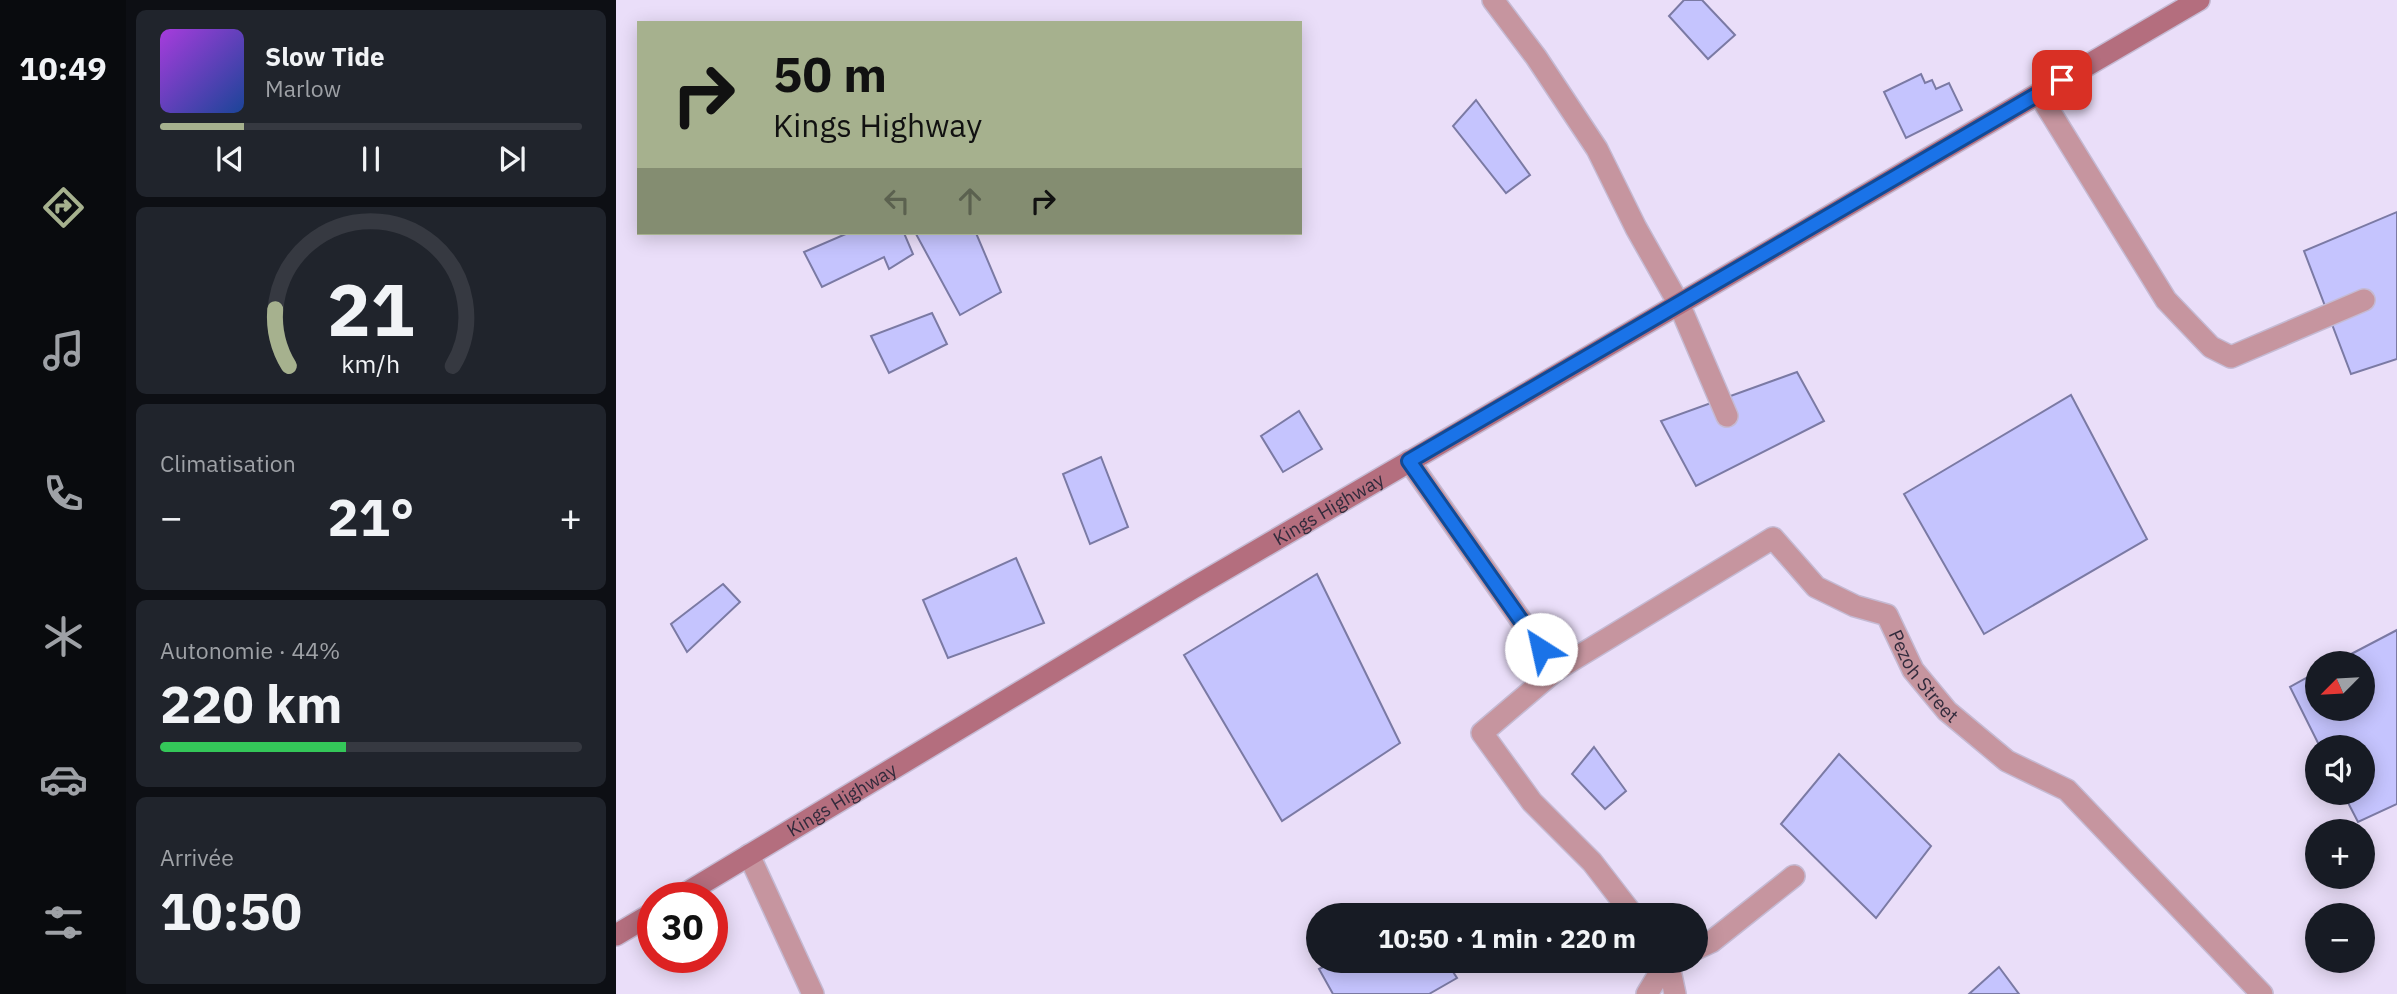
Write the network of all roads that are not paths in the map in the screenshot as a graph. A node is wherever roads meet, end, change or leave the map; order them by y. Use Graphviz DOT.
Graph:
graph roads {
  1 [pos="1493,0"];
  2 [pos="2199,0"];
  3 [pos="2039,93"];
  4 [pos="2364,300"];
  5 [pos="1679,304"];
  6 [pos="1727,416"];
  7 [pos="1409,461"];
  8 [pos="1556,670"];
  9 [pos="749,855"];
  10 [pos="1794,876"];
  11 [pos="704,882"];
  12 [pos="1624,903"];
  13 [pos="637,923"];
  14 [pos="616,935"];
  15 [pos="1708,944"];
  16 [pos="1660,973"];
  17 [pos="1670,973"];
  18 [pos="813,994"];
  19 [pos="1647,994"];
  20 [pos="1675,994"];
  21 [pos="2262,994"];
  1 -- 5 [label="street"];
  2 -- 3 [label="street, Kings Highway"];
  3 -- 4 [label="street"];
  3 -- 5 [label="street, Kings Highway"];
  5 -- 6 [label="street"];
  5 -- 7 [label="street, Kings Highway"];
  7 -- 8 [label="street"];
  7 -- 9 [label="street, Kings Highway"];
  8 -- 12 [label="street"];
  8 -- 21 [label="street, Pezoh Street"];
  9 -- 11 [label="street, Kings Highway"];
  9 -- 18 [label="street"];
  10 -- 15 [label="street"];
  13 -- 14 [label="street"];
  16 -- 19 [label="street"];
  17 -- 20 [label="street"];
}
